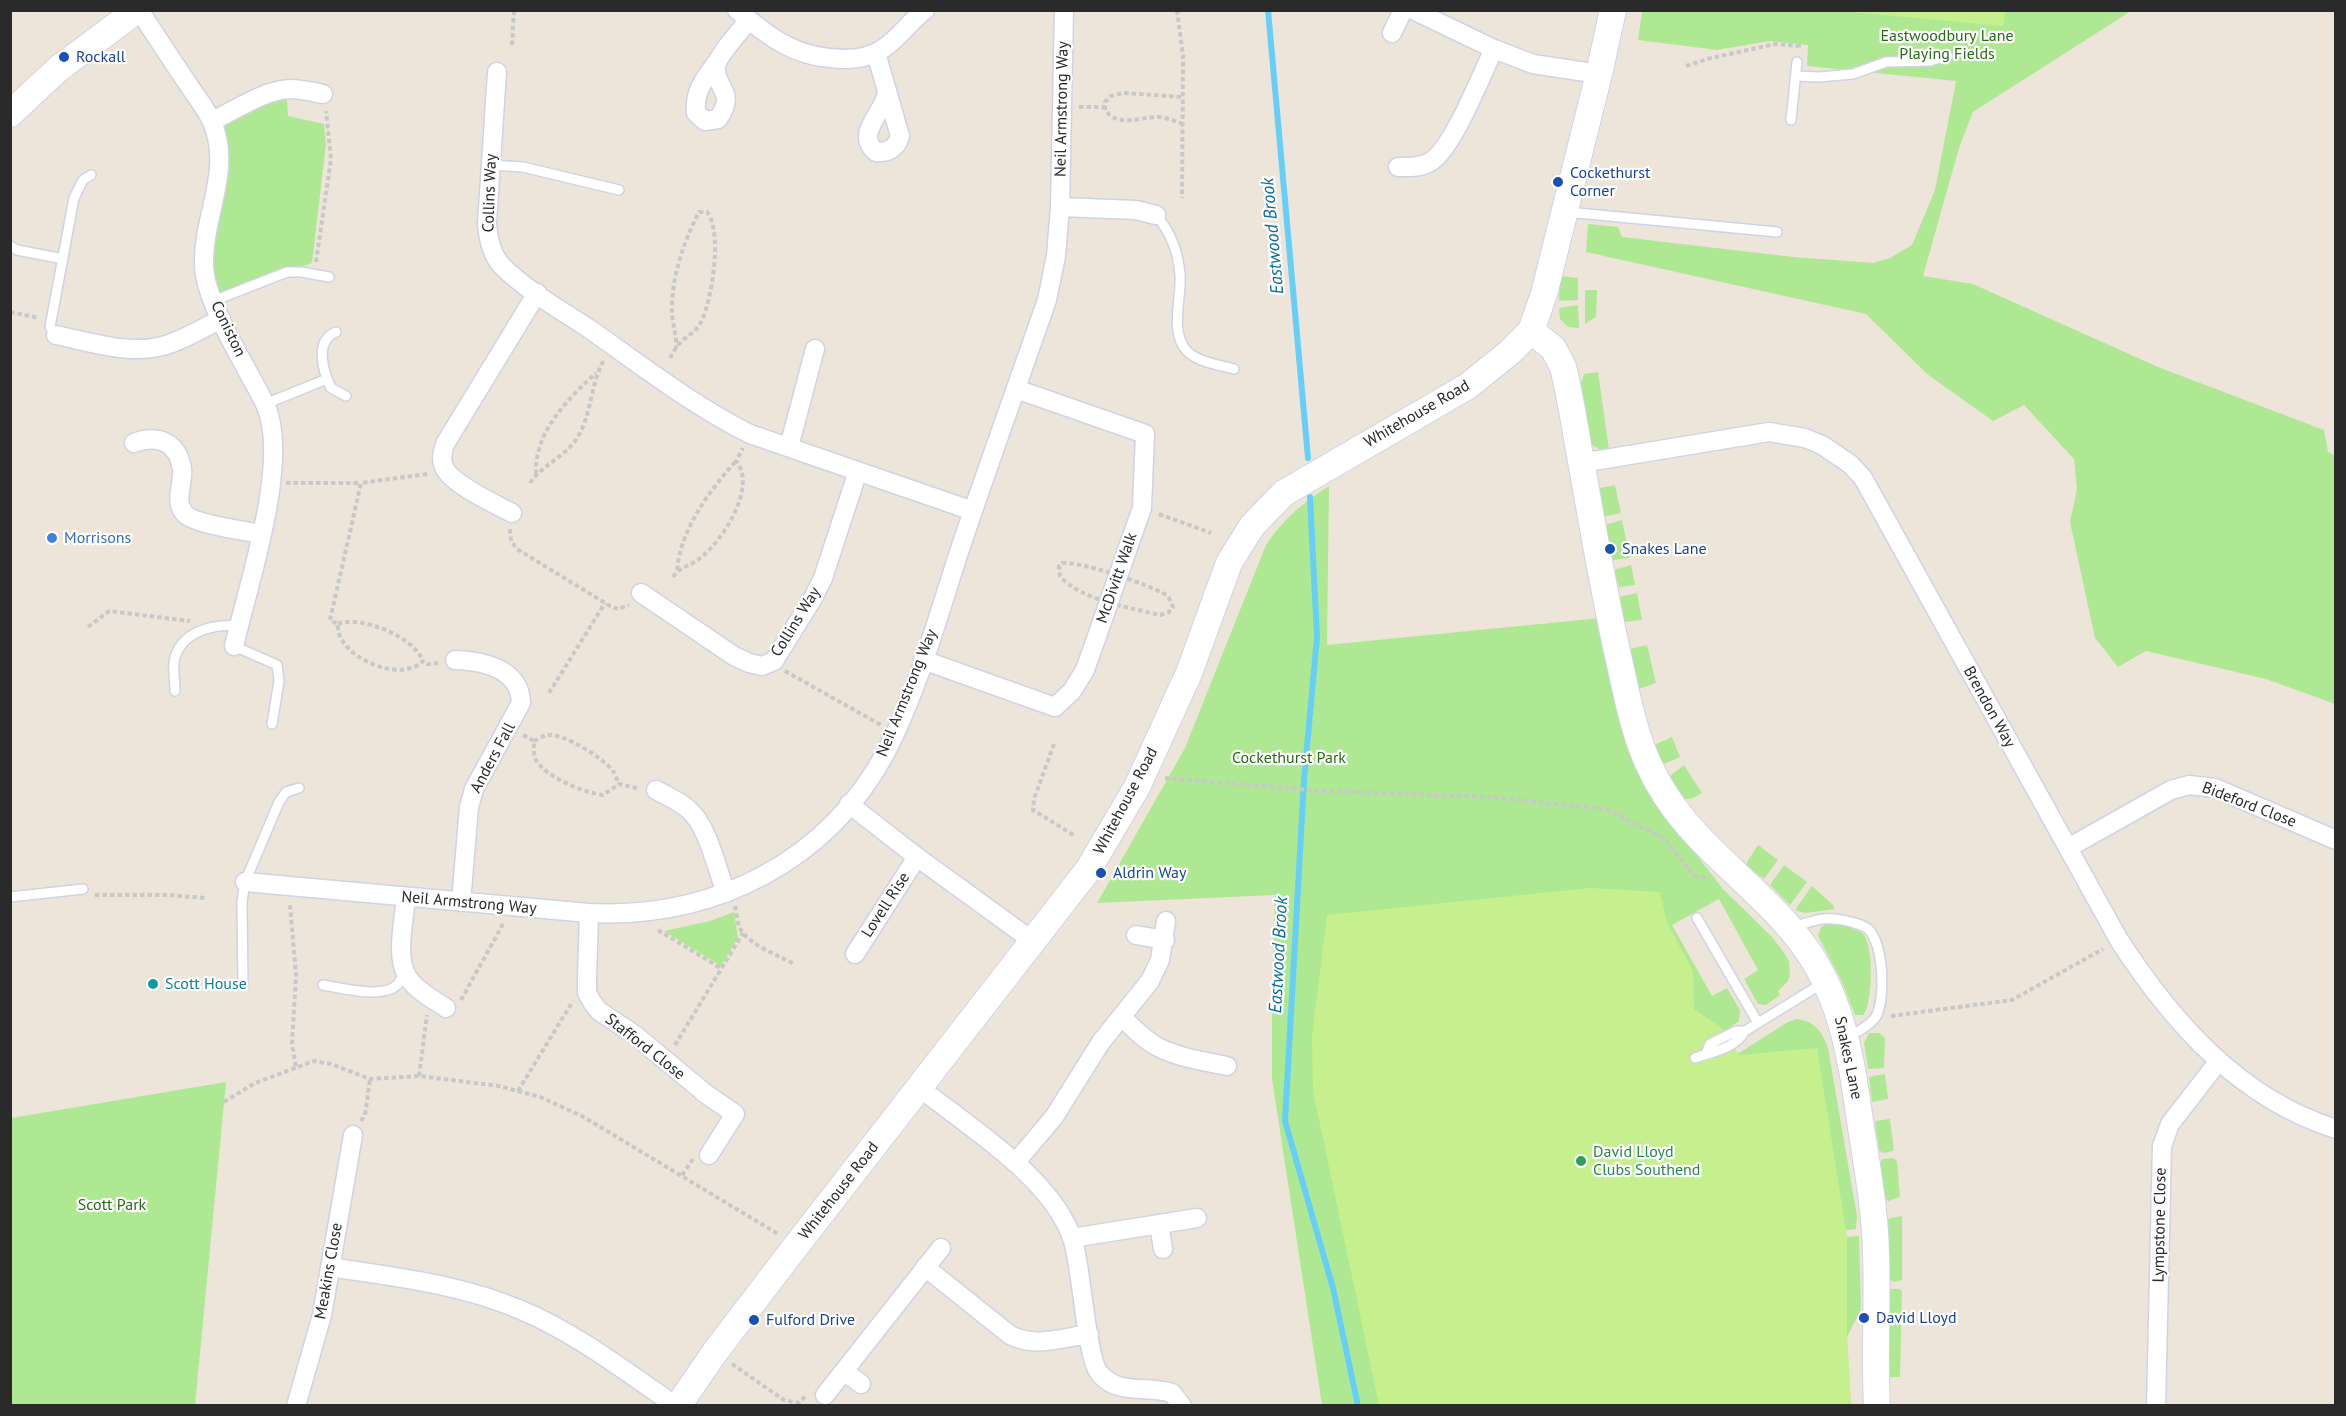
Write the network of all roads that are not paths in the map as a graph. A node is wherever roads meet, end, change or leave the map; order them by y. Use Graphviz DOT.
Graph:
graph roads {
  1 [pos="138,10"];
  2 [pos="1064,10"];
  3 [pos="1403,10"];
  4 [pos="1413,10"];
  5 [pos="1613,10"];
  6 [pos="921,12"];
  7 [pos="743,15"];
  8 [pos="1392,33"];
  9 [pos="1494,49"];
  10 [pos="876,53"];
  11 [pos="1948,56"];
  12 [pos="1797,62"];
  13 [pos="716,63"];
  14 [pos="497,72"];
  15 [pos="1599,74"];
  16 [pos="1796,76"];
  17 [pos="887,92"];
  18 [pos="323,94"];
  19 [pos="10,114"];
  20 [pos="1791,120"];
  21 [pos="212,121"];
  22 [pos="491,165"];
  23 [pos="1398,167"];
  24 [pos="91,175"];
  25 [pos="619,190"];
  26 [pos="1060,207"];
  27 [pos="1565,212"];
  28 [pos="1156,215"];
  29 [pos="1777,232"];
  30 [pos="10,246"];
  31 [pos="63,259"];
  32 [pos="329,277"];
  33 [pos="537,293"];
  34 [pos="213,301"];
  35 [pos="221,319"];
  36 [pos="54,328"];
  37 [pos="1531,331"];
  38 [pos="336,332"];
  39 [pos="815,349"];
  40 [pos="1234,369"];
  41 [pos="327,379"];
  42 [pos="1016,389"];
  43 [pos="346,396"];
  44 [pos="265,404"];
  45 [pos="134,442"];
  46 [pos="789,447"];
  47 [pos="1581,463"];
  48 [pos="858,471"];
  49 [pos="973,511"];
  50 [pos="512,513"];
  51 [pos="261,534"];
  52 [pos="636,599"];
  53 [pos="230,625"];
  54 [pos="234,646"];
  55 [pos="455,660"];
  56 [pos="923,660"];
  57 [pos="175,691"];
  58 [pos="273,724"];
  59 [pos="299,788"];
  60 [pos="656,790"];
  61 [pos="849,804"];
  62 [pos="2336,840"];
  63 [pos="2068,849"];
  64 [pos="917,857"];
  65 [pos="245,882"];
  66 [pos="83,889"];
  67 [pos="729,892"];
  68 [pos="10,897"];
  69 [pos="406,898"];
  70 [pos="460,902"];
  71 [pos="589,913"];
  72 [pos="1697,918"];
  73 [pos="1166,921"];
  74 [pos="1790,928"];
  75 [pos="1136,935"];
  76 [pos="1165,940"];
  77 [pos="1034,942"];
  78 [pos="855,954"];
  79 [pos="405,974"];
  80 [pos="1825,982"];
  81 [pos="243,985"];
  82 [pos="323,985"];
  83 [pos="453,1004"];
  84 [pos="1122,1017"];
  85 [pos="1758,1023"];
  86 [pos="1846,1038"];
  87 [pos="1695,1058"];
  88 [pos="2218,1062"];
  89 [pos="1227,1066"];
  90 [pos="920,1088"];
  91 [pos="2336,1129"];
  92 [pos="352,1135"];
  93 [pos="701,1157"];
  94 [pos="1015,1163"];
  95 [pos="1197,1218"];
  96 [pos="1159,1224"];
  97 [pos="1072,1238"];
  98 [pos="941,1248"];
  99 [pos="1163,1249"];
  100 [pos="330,1267"];
  101 [pos="925,1267"];
  102 [pos="1089,1334"];
  103 [pos="844,1371"];
  104 [pos="861,1384"];
  105 [pos="825,1395"];
  106 [pos="296,1406"];
  107 [pos="677,1406"];
  108 [pos="1182,1406"];
  109 [pos="1877,1406"];
  110 [pos="2156,1406"];
  1 -- 19 [label="street"];
  1 -- 21 [label="street, Coniston"];
  2 -- 26 [label="street, Neil Armstrong Way"];
  3 -- 8 [label="street"];
  4 -- 9 [label="street"];
  5 -- 15 [label="street"];
  6 -- 10 [label="street"];
  7 -- 10 [label="street"];
  7 -- 13 [label="street"];
  9 -- 15 [label="street"];
  9 -- 23 [label="street"];
  10 -- 17 [label="street"];
  11 -- 16 [label="lane"];
  12 -- 16 [label="lane"];
  14 -- 22 [label="street, Collins Way"];
  15 -- 27 [label="street"];
  16 -- 20 [label="lane"];
  18 -- 21 [label="street"];
  21 -- 34 [label="street, Coniston"];
  22 -- 25 [label="lane"];
  22 -- 33 [label="street, Collins Way"];
  24 -- 31 [label="lane"];
  26 -- 28 [label="street"];
  26 -- 42 [label="street, Neil Armstrong Way"];
  27 -- 29 [label="lane"];
  27 -- 37 [label="street"];
  28 -- 40 [label="lane"];
  30 -- 31 [label="lane"];
  31 -- 36 [label="lane"];
  32 -- 34 [label="lane"];
  33 -- 46 [label="street, Collins Way"];
  33 -- 50 [label="street"];
  34 -- 35 [label="street, Coniston"];
  35 -- 36 [label="street"];
  35 -- 44 [label="street, Coniston"];
  37 -- 47 [label="street, Snakes Lane"];
  37 -- 77 [label="street, Whitehouse Road"];
  38 -- 41 [label="lane"];
  39 -- 46 [label="street"];
  41 -- 43 [label="lane"];
  41 -- 44 [label="lane"];
  42 -- 49 [label="street, Neil Armstrong Way"];
  42 -- 56 [label="street, McDivitt Walk"];
  44 -- 51 [label="street, Coniston"];
  45 -- 51 [label="street"];
  46 -- 48 [label="street, Collins Way"];
  47 -- 63 [label="street, Brendon Way"];
  47 -- 74 [label="street, Snakes Lane"];
  48 -- 49 [label="street, Collins Way"];
  48 -- 52 [label="street, Collins Way"];
  49 -- 56 [label="street, Neil Armstrong Way"];
  51 -- 53 [label="street, Coniston"];
  53 -- 54 [label="street, Coniston"];
  53 -- 57 [label="lane"];
  54 -- 58 [label="lane"];
  55 -- 70 [label="street, Anders Fall"];
  56 -- 61 [label="street, Neil Armstrong Way"];
  59 -- 65 [label="lane"];
  60 -- 67 [label="street"];
  61 -- 64 [label="street"];
  61 -- 67 [label="street, Neil Armstrong Way"];
  62 -- 63 [label="street, Bideford Close"];
  63 -- 88 [label="street, Brendon Way"];
  64 -- 77 [label="street"];
  64 -- 78 [label="street, Lovell Rise"];
  65 -- 69 [label="street, Neil Armstrong Way"];
  65 -- 81 [label="lane"];
  66 -- 68 [label="lane"];
  67 -- 71 [label="street, Neil Armstrong Way"];
  69 -- 70 [label="street, Neil Armstrong Way"];
  69 -- 79 [label="street"];
  70 -- 71 [label="street, Neil Armstrong Way"];
  71 -- 93 [label="street, Stafford Close"];
  72 -- 85 [label="lane"];
  73 -- 76 [label="street"];
  74 -- 80 [label="street, Snakes Lane"];
  74 -- 86 [label="lane"];
  75 -- 76 [label="street"];
  76 -- 84 [label="street"];
  77 -- 90 [label="street, Whitehouse Road"];
  79 -- 82 [label="lane"];
  79 -- 83 [label="street"];
  80 -- 85 [label="lane"];
  80 -- 86 [label="street, Snakes Lane"];
  84 -- 89 [label="street"];
  84 -- 94 [label="street"];
  85 -- 87 [label="lane"];
  86 -- 109 [label="street, Snakes Lane"];
  88 -- 91 [label="street, Brendon Way"];
  88 -- 110 [label="street, Lympstone Close"];
  90 -- 94 [label="street"];
  90 -- 107 [label="street, Whitehouse Road"];
  92 -- 100 [label="street, Meakins Close"];
  94 -- 97 [label="street"];
  95 -- 96 [label="street"];
  96 -- 97 [label="street"];
  96 -- 99 [label="street"];
  97 -- 102 [label="street"];
  98 -- 101 [label="street"];
  100 -- 106 [label="street, Meakins Close"];
  100 -- 107 [label="street"];
  101 -- 102 [label="street"];
  101 -- 103 [label="street"];
  102 -- 108 [label="street"];
  103 -- 104 [label="street"];
  103 -- 105 [label="street"];
}
